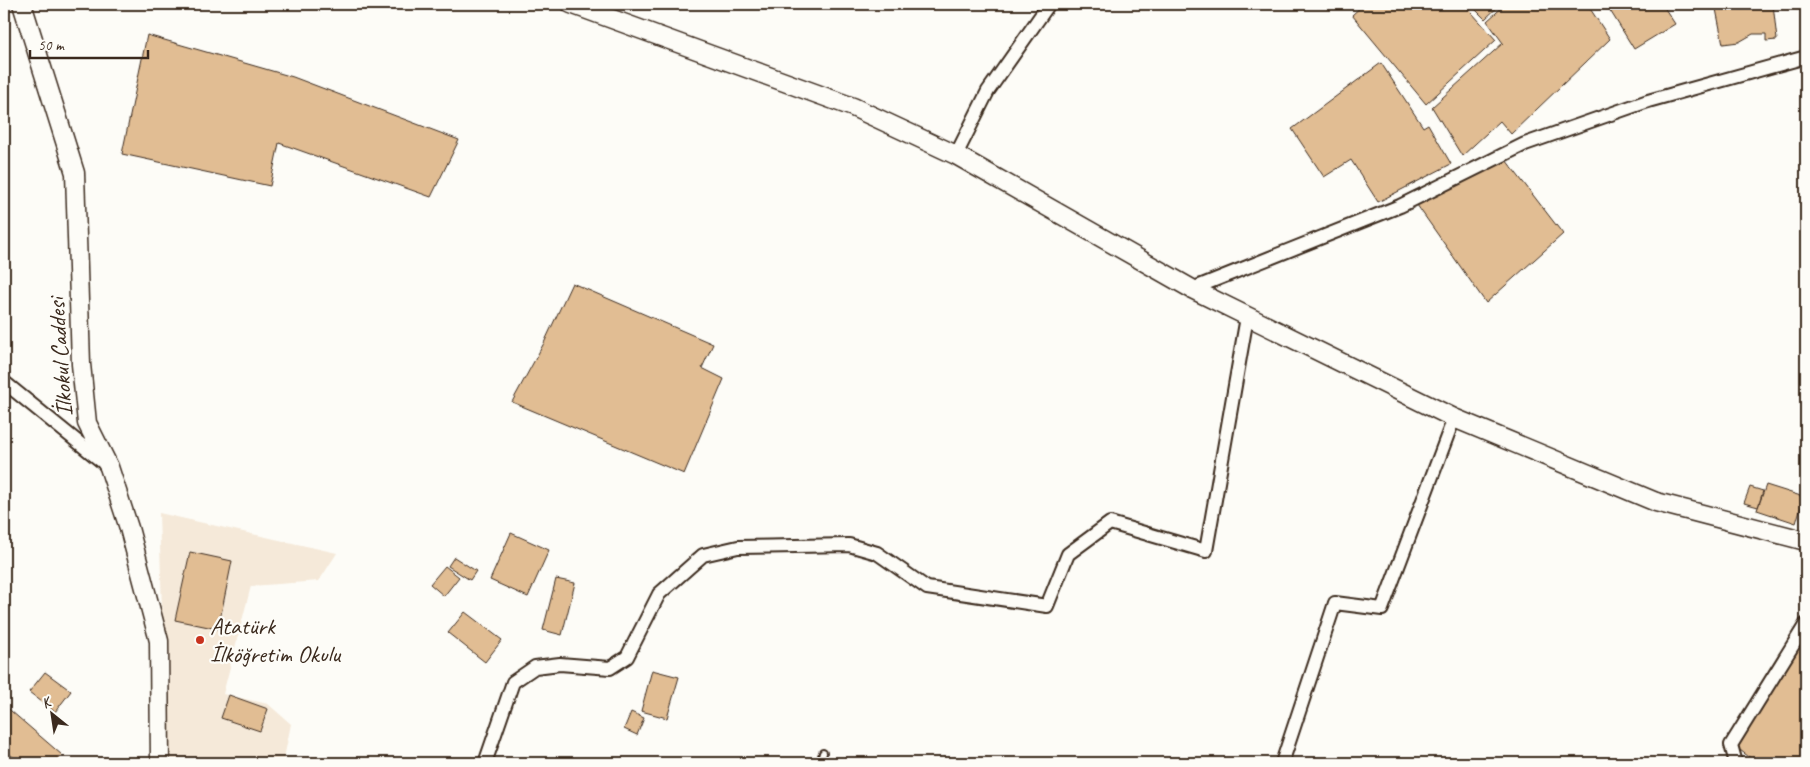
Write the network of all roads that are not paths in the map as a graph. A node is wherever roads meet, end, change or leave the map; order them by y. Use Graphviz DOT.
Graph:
graph roads {
  1 [pos="22,4"];
  2 [pos="570,4"];
  3 [pos="1049,4"];
  4 [pos="1806,57"];
  5 [pos="956,156"];
  6 [pos="1192,289"];
  7 [pos="1247,317"];
  8 [pos="4,382"];
  9 [pos="1454,418"];
  10 [pos="109,468"];
  11 [pos="1806,541"];
  12 [pos="1806,624"];
  13 [pos="823,753"];
  14 [pos="160,763"];
  15 [pos="485,763"];
  16 [pos="820,763"];
  17 [pos="1282,763"];
  18 [pos="1736,763"];
  1 -- 10 [label="street, İlkokul Caddesi"];
  2 -- 5 [label="street"];
  3 -- 5 [label="street"];
  4 -- 6 [label="street"];
  5 -- 6 [label="street"];
  6 -- 7 [label="street"];
  7 -- 9 [label="street"];
  7 -- 15 [label="street"];
  8 -- 10 [label="street"];
  9 -- 11 [label="street"];
  9 -- 17 [label="street"];
  10 -- 14 [label="street, İlkokul Caddesi"];
  12 -- 18 [label="street"];
  13 -- 16 [label="lane"];
}
